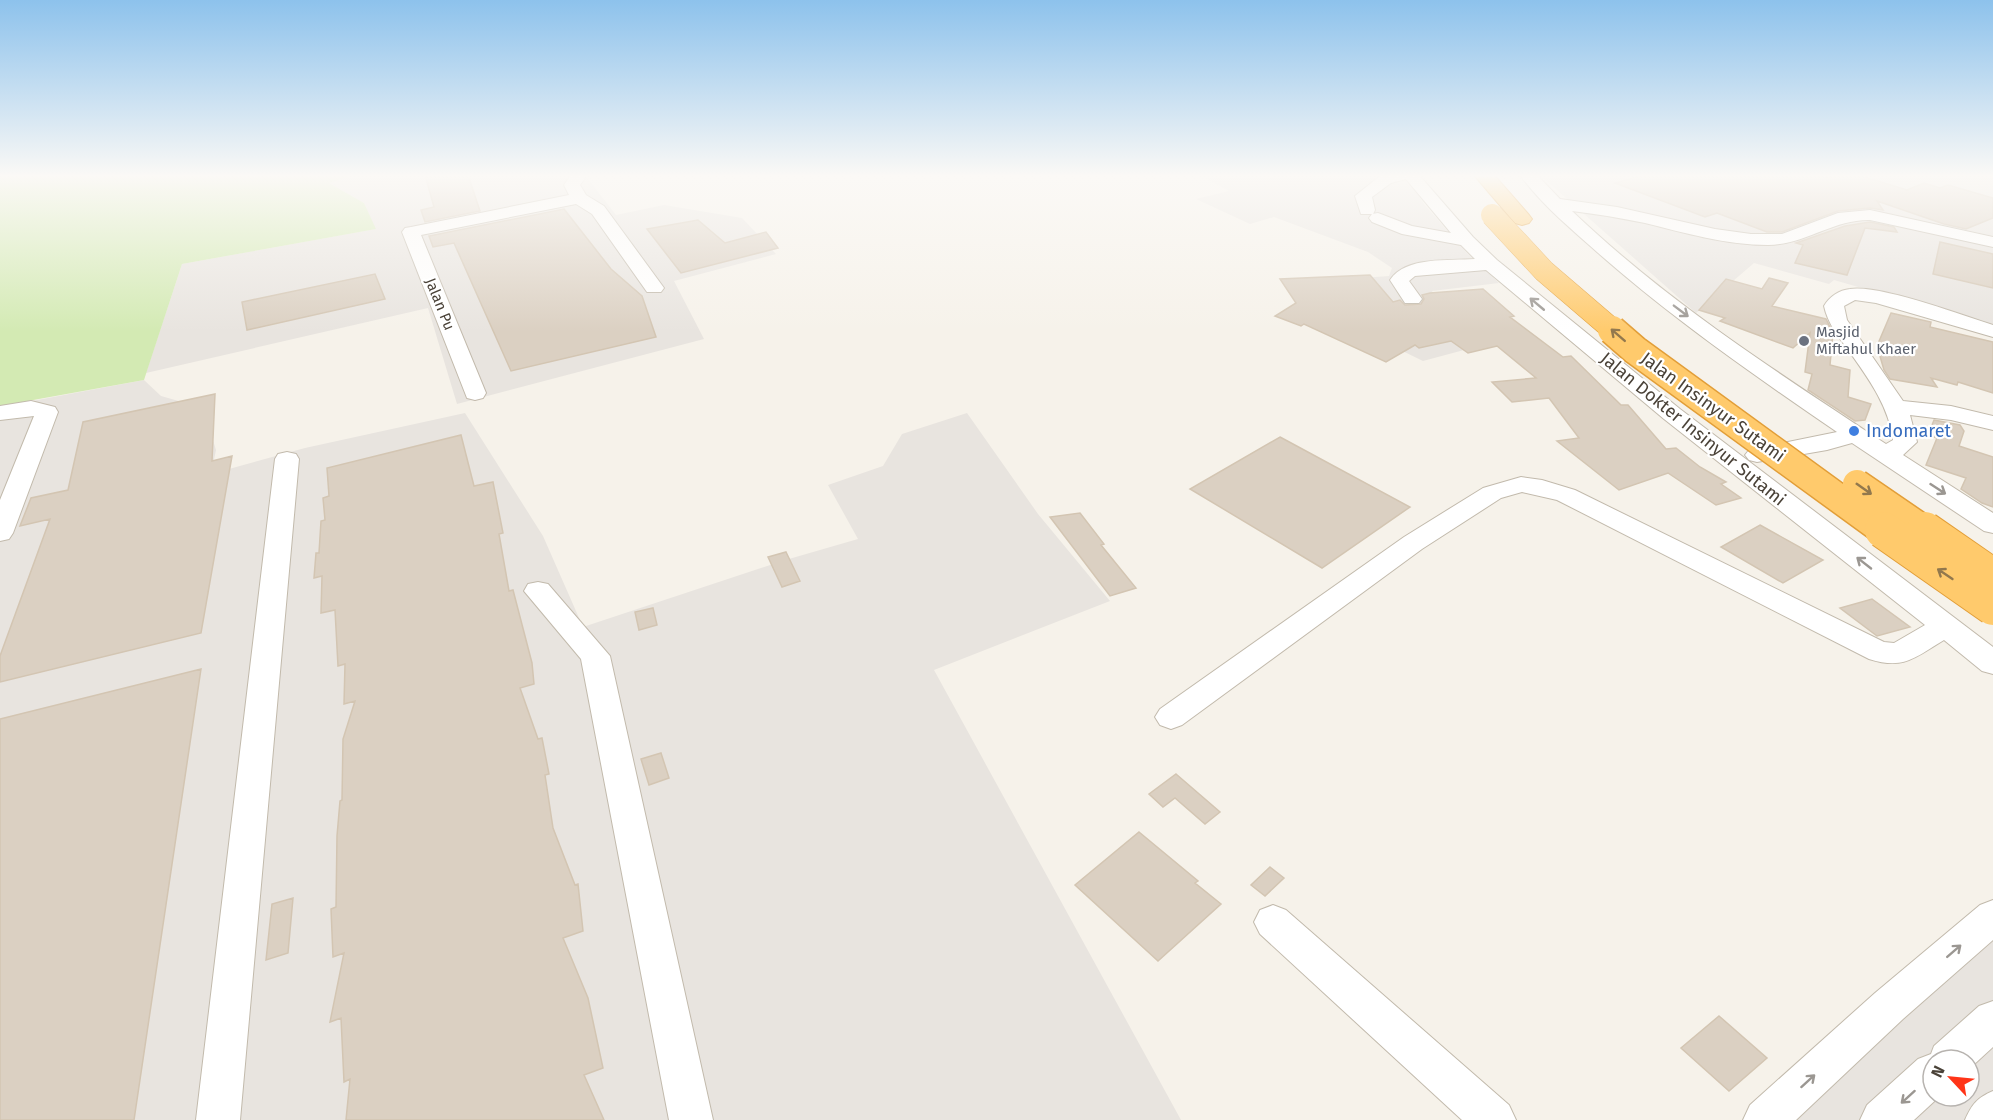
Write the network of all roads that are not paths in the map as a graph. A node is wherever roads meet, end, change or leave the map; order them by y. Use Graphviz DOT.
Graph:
graph roads {
  1 [pos="434,227"];
  2 [pos="610,227"];
  3 [pos="1402,227"];
  4 [pos="1455,227"];
  5 [pos="1503,227"];
  6 [pos="1530,227"];
  7 [pos="1581,227"];
  8 [pos="1681,227"];
  9 [pos="1816,227"];
  10 [pos="1927,227"];
  11 [pos="1467,241"];
  12 [pos="1993,242"];
  13 [pos="1490,264"];
  14 [pos="654,288"];
  15 [pos="1412,299"];
  16 [pos="1993,330"];
  17 [pos="475,393"];
  18 [pos="1896,407"];
  19 [pos="0,413"];
  20 [pos="1993,423"];
  21 [pos="1853,435"];
  22 [pos="1887,455"];
  23 [pos="287,459"];
  24 [pos="1730,459"];
  25 [pos="1993,525"];
  26 [pos="0,533"];
  27 [pos="1993,577"];
  28 [pos="538,591"];
  29 [pos="1993,607"];
  30 [pos="1945,626"];
  31 [pos="1993,663"];
  32 [pos="1171,717"];
  33 [pos="1993,917"];
  34 [pos="1273,922"];
  35 [pos="1993,1020"];
  36 [pos="1962,1048"];
  37 [pos="1921,1085"];
  38 [pos="1993,1113"];
  39 [pos="218,1120"];
  40 [pos="691,1120"];
  41 [pos="1494,1120"];
  42 [pos="1765,1120"];
  43 [pos="1882,1120"];
  44 [pos="1987,1120"];
  1 -- 17 [label="street, Jalan Pu"];
  2 -- 14 [label="street"];
  3 -- 11 [label="street"];
  4 -- 11 [label="street, Jalan Dokter Insinyur Sutami"];
  29 -- 5 [label="highway, Jalan Insinyur Sutami, one-way, bridge"];
  6 -- 27 [label="highway, Jalan Insinyur Sutami, one-way, bridge"];
  7 -- 21 [label="street, one-way"];
  8 -- 9 [label="street"];
  10 -- 12 [label="street"];
  11 -- 13 [label="street, Jalan Dokter Insinyur Sutami"];
  13 -- 15 [label="street"];
  24 -- 13 [label="street, Jalan Dokter Insinyur Sutami, one-way"];
  16 -- 18 [label="street"];
  18 -- 20 [label="street"];
  18 -- 22 [label="street"];
  19 -- 26 [label="street"];
  21 -- 22 [label="street"];
  21 -- 24 [label="street"];
  22 -- 25 [label="street, one-way"];
  23 -- 39 [label="street"];
  30 -- 24 [label="street, Jalan Dokter Insinyur Sutami, one-way"];
  28 -- 40 [label="street"];
  30 -- 31 [label="street, Jalan Dokter Insinyur Sutami"];
  30 -- 32 [label="street"];
  42 -- 33 [label="street, one-way"];
  34 -- 41 [label="street"];
  35 -- 36 [label="street"];
  37 -- 43 [label="street, one-way"];
  38 -- 44 [label="street"];
}
